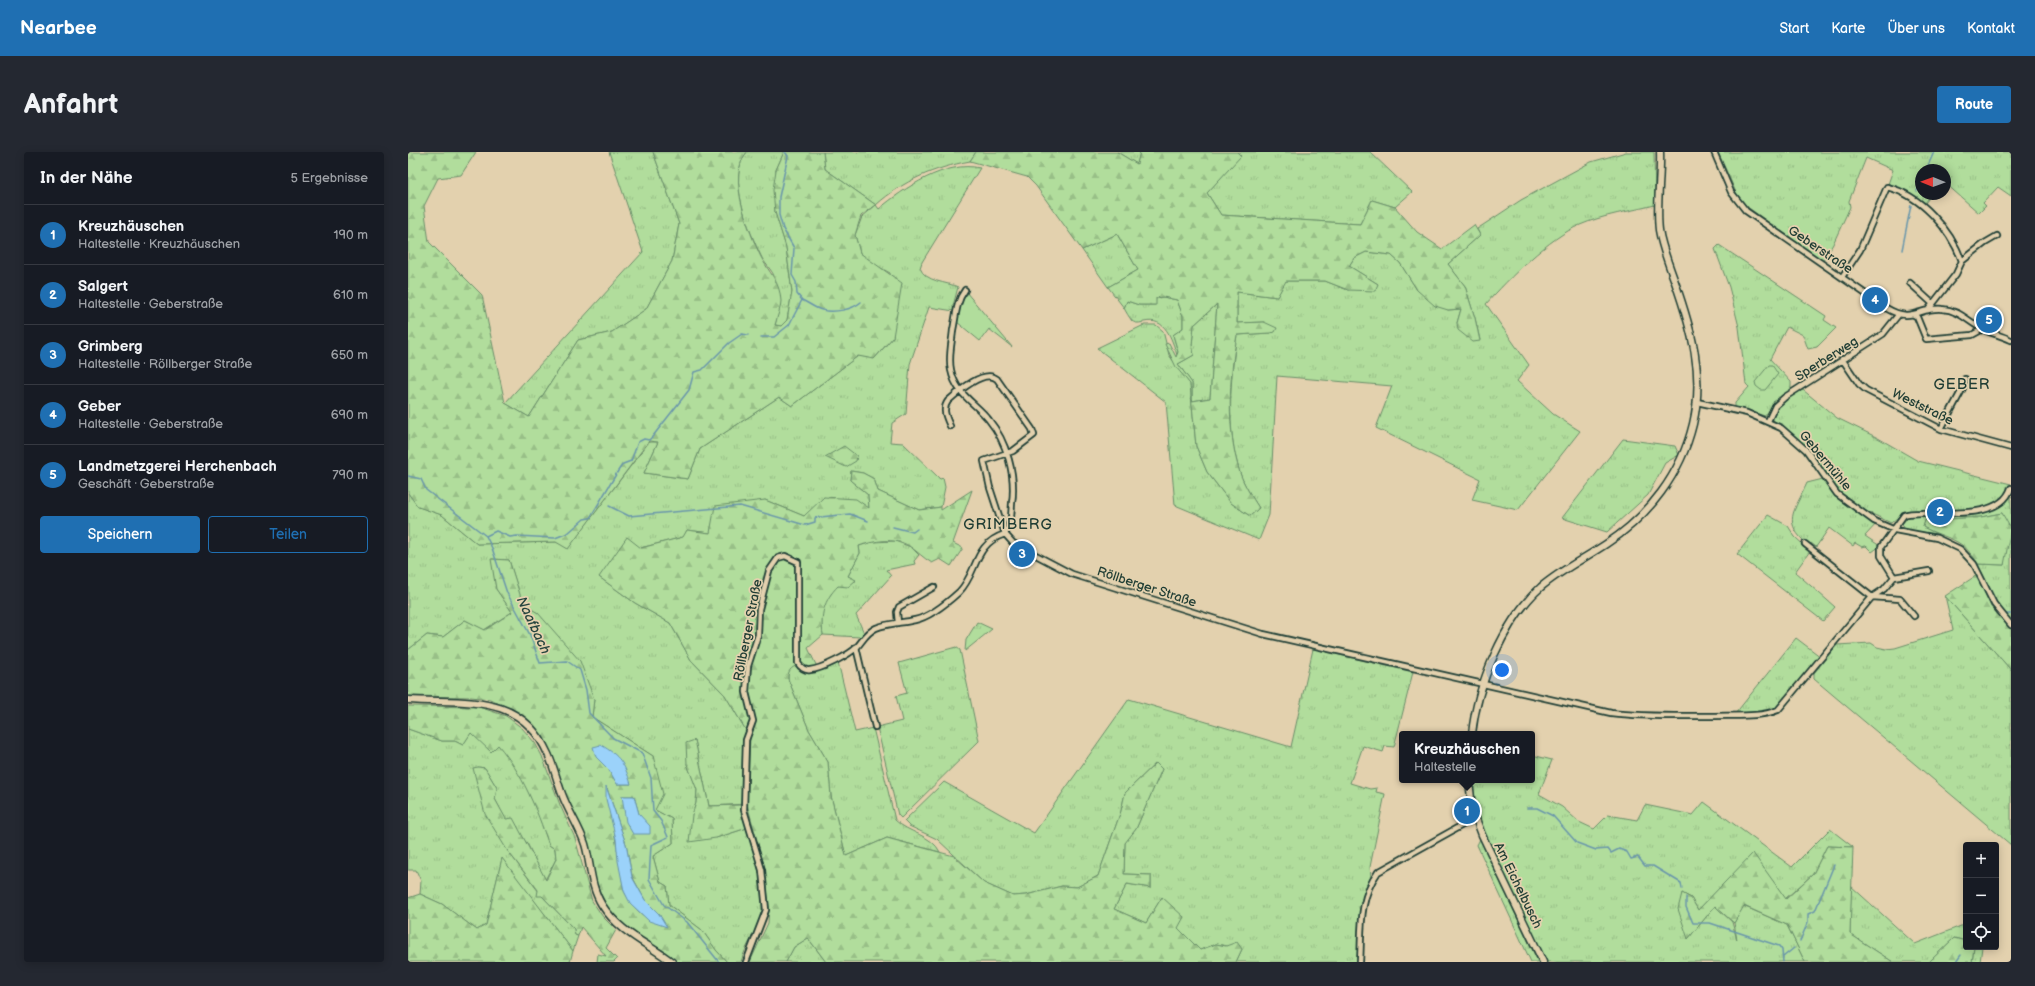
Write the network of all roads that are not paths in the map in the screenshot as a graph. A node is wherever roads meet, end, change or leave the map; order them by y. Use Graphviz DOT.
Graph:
graph roads {
  1 [pos="1660,152"];
  2 [pos="1714,152"];
  3 [pos="1997,236"];
  4 [pos="1962,261"];
  5 [pos="1842,277"];
  6 [pos="1910,283"];
  7 [pos="965,290"];
  8 [pos="1933,304"];
  9 [pos="1928,310"];
  10 [pos="1899,314"];
  11 [pos="1914,315"];
  12 [pos="1983,330"];
  13 [pos="2011,340"];
  14 [pos="1842,359"];
  15 [pos="1965,379"];
  16 [pos="961,390"];
  17 [pos="1697,402"];
  18 [pos="1768,421"];
  19 [pos="950,426"];
  20 [pos="1941,429"];
  21 [pos="2011,448"];
  22 [pos="1006,454"];
  23 [pos="2011,488"];
  24 [pos="1895,530"];
  25 [pos="1005,534"];
  26 [pos="1804,544"];
  27 [pos="1929,571"];
  28 [pos="1894,576"];
  29 [pos="934,587"];
  30 [pos="1872,597"];
  31 [pos="1914,616"];
  32 [pos="898,623"];
  33 [pos="2011,625"];
  34 [pos="856,647"];
  35 [pos="1484,683"];
  36 [pos="408,700"];
  37 [pos="875,727"];
  38 [pos="1473,731"];
  39 [pos="1469,783"];
  40 [pos="1475,818"];
  41 [pos="663,955"];
  42 [pos="660,962"];
  43 [pos="672,962"];
  44 [pos="746,962"];
  45 [pos="1360,962"];
  46 [pos="1543,962"];
  1 -- 17 [label="street"];
  2 -- 5 [label="street, Geberstraße"];
  3 -- 4 [label="street"];
  4 -- 5 [label="street"];
  4 -- 8 [label="street"];
  5 -- 10 [label="street, Geberstraße"];
  6 -- 8 [label="street"];
  7 -- 16 [label="street"];
  8 -- 9 [label="street"];
  9 -- 11 [label="street, Geberstraße"];
  9 -- 12 [label="street, Geberstraße"];
  10 -- 11 [label="street, Geberstraße"];
  10 -- 14 [label="street, Sperberweg"];
  11 -- 12 [label="street"];
  12 -- 13 [label="street, Geberstraße"];
  14 -- 18 [label="street, Sperberweg"];
  14 -- 20 [label="street, Weststraße"];
  15 -- 20 [label="street"];
  16 -- 19 [label="street"];
  16 -- 22 [label="street"];
  16 -- 22 [label="street"];
  17 -- 18 [label="street, Gebermühle"];
  17 -- 35 [label="street"];
  18 -- 24 [label="street, Gebermühle"];
  20 -- 21 [label="street, Weststraße"];
  22 -- 25 [label="street"];
  22 -- 25 [label="street"];
  23 -- 24 [label="street"];
  24 -- 28 [label="street"];
  24 -- 33 [label="street, Gebermühle"];
  25 -- 32 [label="street, Röllberger Straße"];
  25 -- 35 [label="street, Röllberger Straße"];
  26 -- 30 [label="street"];
  27 -- 28 [label="street"];
  28 -- 30 [label="street, Röllberger Straße"];
  29 -- 32 [label="street"];
  30 -- 31 [label="street"];
  30 -- 35 [label="street, Röllberger Straße"];
  32 -- 34 [label="street, Röllberger Straße"];
  34 -- 37 [label="street"];
  34 -- 44 [label="street, Röllberger Straße"];
  35 -- 38 [label="street"];
  36 -- 41 [label="street"];
  39 -- 40 [label="street, Am Eichelbusch"];
  40 -- 45 [label="street"];
  40 -- 46 [label="street, Am Eichelbusch"];
  41 -- 42 [label="street"];
  41 -- 43 [label="street"];
}
